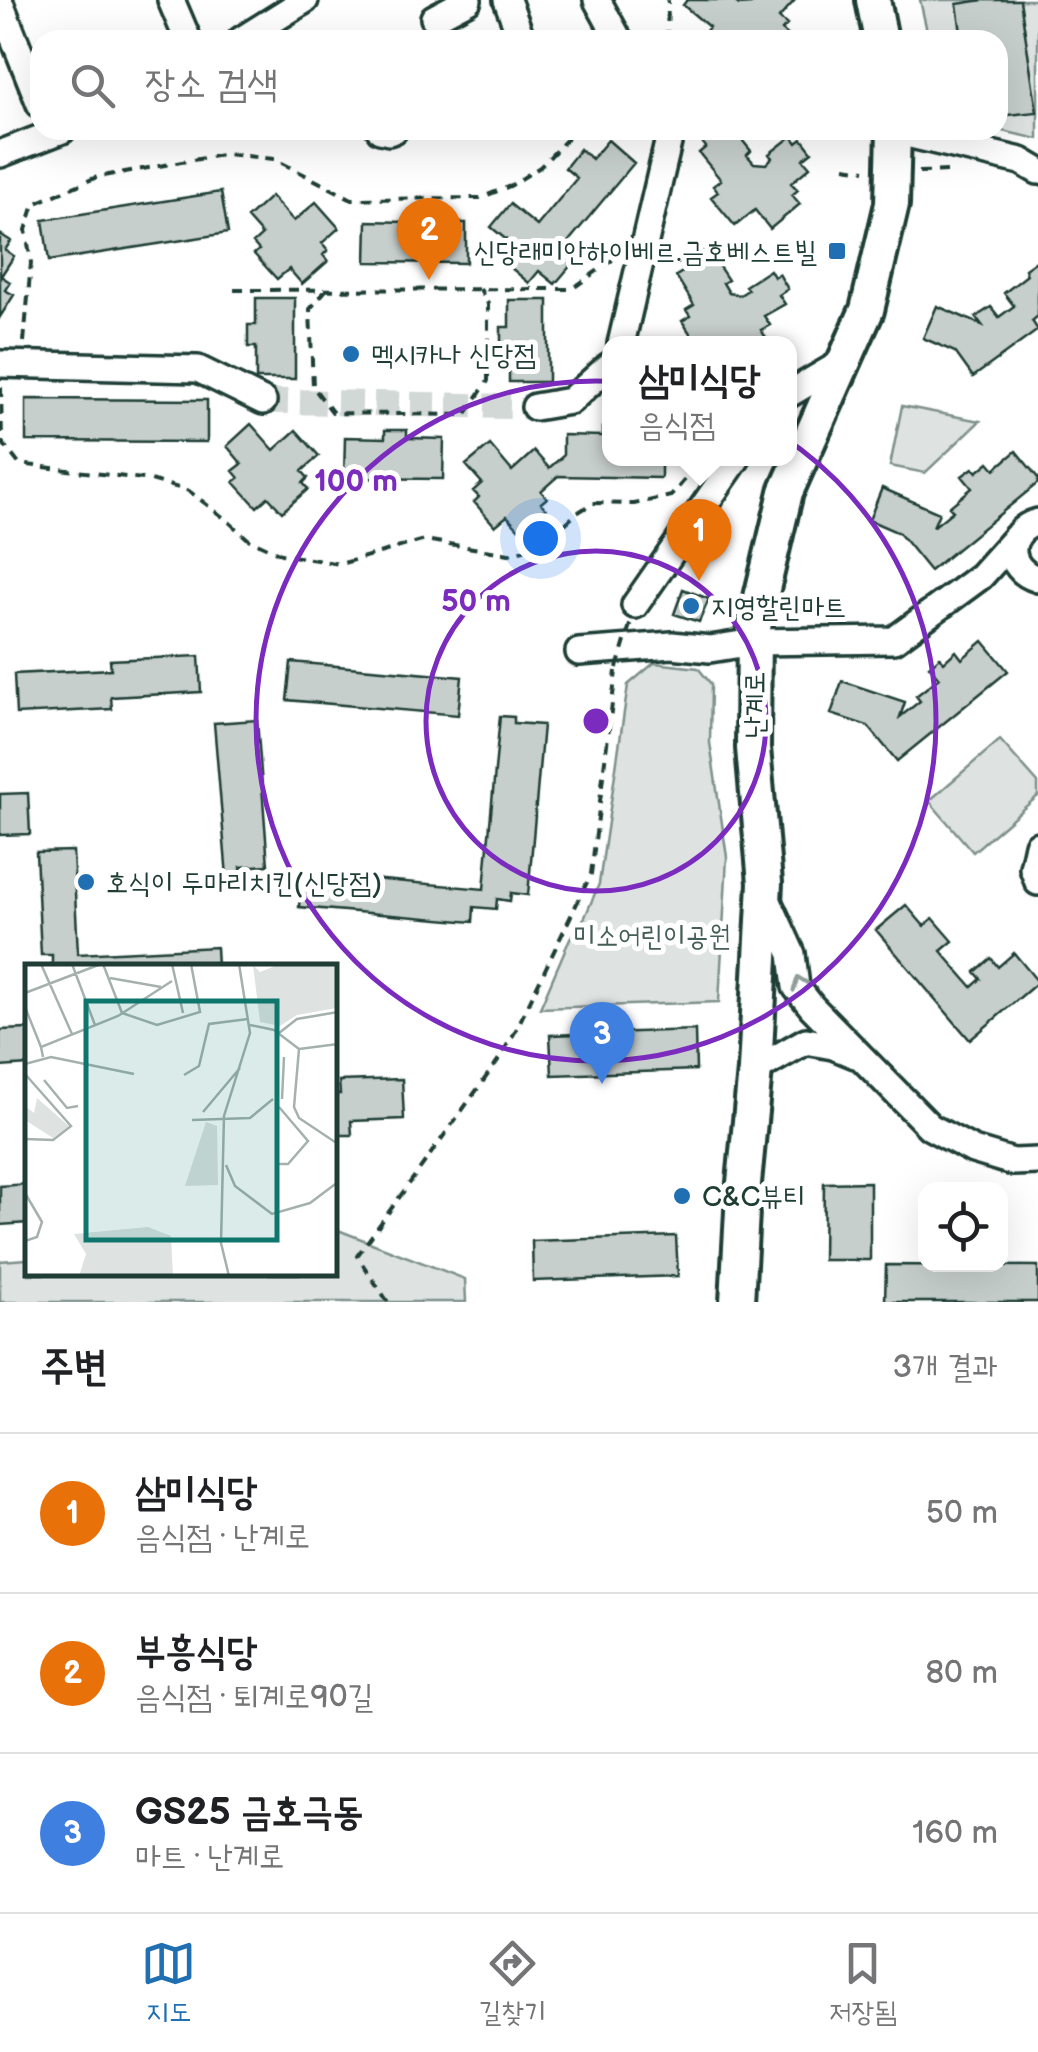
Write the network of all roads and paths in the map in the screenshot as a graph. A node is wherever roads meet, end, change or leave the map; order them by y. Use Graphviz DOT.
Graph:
graph roads {
  1 [pos="172,0"];
  2 [pos="305,0"];
  3 [pos="468,0"];
  4 [pos="507,0"];
  5 [pos="597,0"];
  6 [pos="668,0"];
  7 [pos="873,0"];
  8 [pos="0,3"];
  9 [pos="434,18"];
  10 [pos="184,30"];
  11 [pos="257,30"];
  12 [pos="518,30"];
  13 [pos="614,30"];
  14 [pos="667,30"];
  15 [pos="878,30"];
  16 [pos="30,79"];
  17 [pos="33,140"];
  18 [pos="568,140"];
  19 [pos="669,140"];
  20 [pos="894,140"];
  21 [pos="932,140"];
  22 [pos="0,154"];
  23 [pos="1038,171"];
  24 [pos="623,252"];
  25 [pos="480,289"];
  26 [pos="234,290"];
  27 [pos="326,290"];
  28 [pos="623,336"];
  29 [pos="24,346"];
  30 [pos="845,361"];
  31 [pos="0,364"];
  32 [pos="602,372"];
  33 [pos="0,377"];
  34 [pos="797,389"];
  35 [pos="263,401"];
  36 [pos="535,407"];
  37 [pos="697,466"];
  38 [pos="731,466"];
  39 [pos="1027,530"];
  40 [pos="981,576"];
  41 [pos="1034,578"];
  42 [pos="634,612"];
  43 [pos="754,642"];
  44 [pos="580,652"];
  45 [pos="1038,845"];
  46 [pos="1038,882"];
  47 [pos="764,892"];
  48 [pos="860,1057"];
  49 [pos="756,1070"];
  50 [pos="1038,1161"];
  51 [pos="388,1302"];
  52 [pos="736,1302"];
  1 -- 10 [label="street"];
  2 -- 11 [label="street"];
  3 -- 9 [label="street"];
  4 -- 12 [label="street"];
  5 -- 13 [label="street"];
  6 -- 14 [label="path"];
  7 -- 15 [label="main road"];
  8 -- 16 [label="street"];
  17 -- 22 [label="street"];
  18 -- 29 [label="path"];
  19 -- 28 [label="street"];
  20 -- 30 [label="main road, 난계로"];
  21 -- 23 [label="street, 난계로"];
  24 -- 25 [label="path"];
  25 -- 27 [label="path"];
  25 -- 27 [label="path"];
  26 -- 27 [label="path"];
  30 -- 34 [label="street"];
  30 -- 43 [label="main road, 난계로"];
  31 -- 35 [label="street"];
  32 -- 36 [label="street"];
  33 -- 37 [label="path"];
  38 -- 42 [label="street"];
  39 -- 40 [label="street"];
  39 -- 41 [label="street"];
  40 -- 41 [label="street"];
  40 -- 43 [label="street"];
  42 -- 51 [label="path, bridge"];
  43 -- 44 [label="street"];
  43 -- 47 [label="main road, 난계로"];
  45 -- 46 [label="street"];
  48 -- 47 [label="street, one-way"];
  47 -- 49 [label="main road, 난계로"];
  48 -- 49 [label="street"];
  48 -- 50 [label="street"];
  49 -- 52 [label="main road, 난계로"];
}
